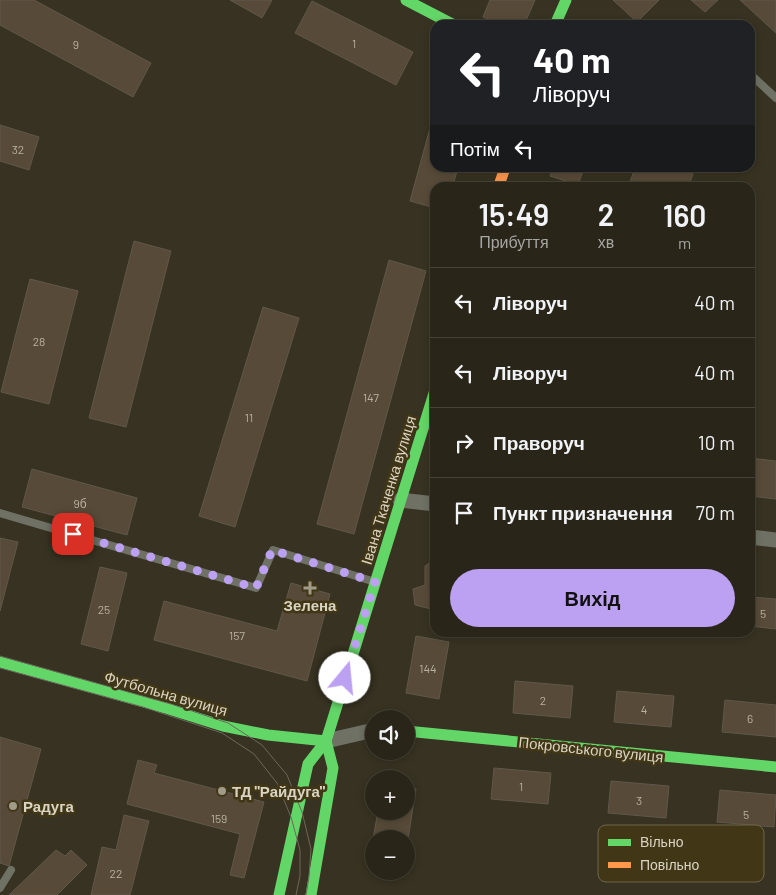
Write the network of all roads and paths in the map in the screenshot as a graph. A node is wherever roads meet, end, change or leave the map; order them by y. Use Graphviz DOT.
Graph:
graph roads {
  1 [pos="406,0"];
  2 [pos="566,0"];
  3 [pos="444,20"];
  4 [pos="557,20"];
  5 [pos="755,79"];
  6 [pos="776,98"];
  7 [pos="430,406"];
  8 [pos="400,500"];
  9 [pos="430,503"];
  10 [pos="0,512"];
  11 [pos="755,538"];
  12 [pos="776,540"];
  13 [pos="375,582"];
  14 [pos="0,662"];
  15 [pos="365,732"];
  16 [pos="415,732"];
  17 [pos="326,742"];
  18 [pos="776,767"];
  19 [pos="11,870"];
  20 [pos="0,888"];
  21 [pos="279,895"];
  22 [pos="311,895"];
  1 -- 3 [label="main road"];
  2 -- 4 [label="main road"];
  5 -- 6 [label="lane"];
  7 -- 8 [label="main road, Івана Ткаченка вулиця"];
  8 -- 9 [label="street"];
  8 -- 13 [label="main road, Івана Ткаченка вулиця"];
  10 -- 13 [label="lane"];
  11 -- 12 [label="street"];
  13 -- 17 [label="main road, Івана Ткаченка вулиця"];
  14 -- 17 [label="main road, Футбольна вулиця"];
  15 -- 17 [label="street"];
  16 -- 18 [label="main road, Покровського вулиця"];
  17 -- 21 [label="main road, Івана Ткаченка вулиця"];
  17 -- 22 [label="main road"];
  19 -- 20 [label="lane"];
}
